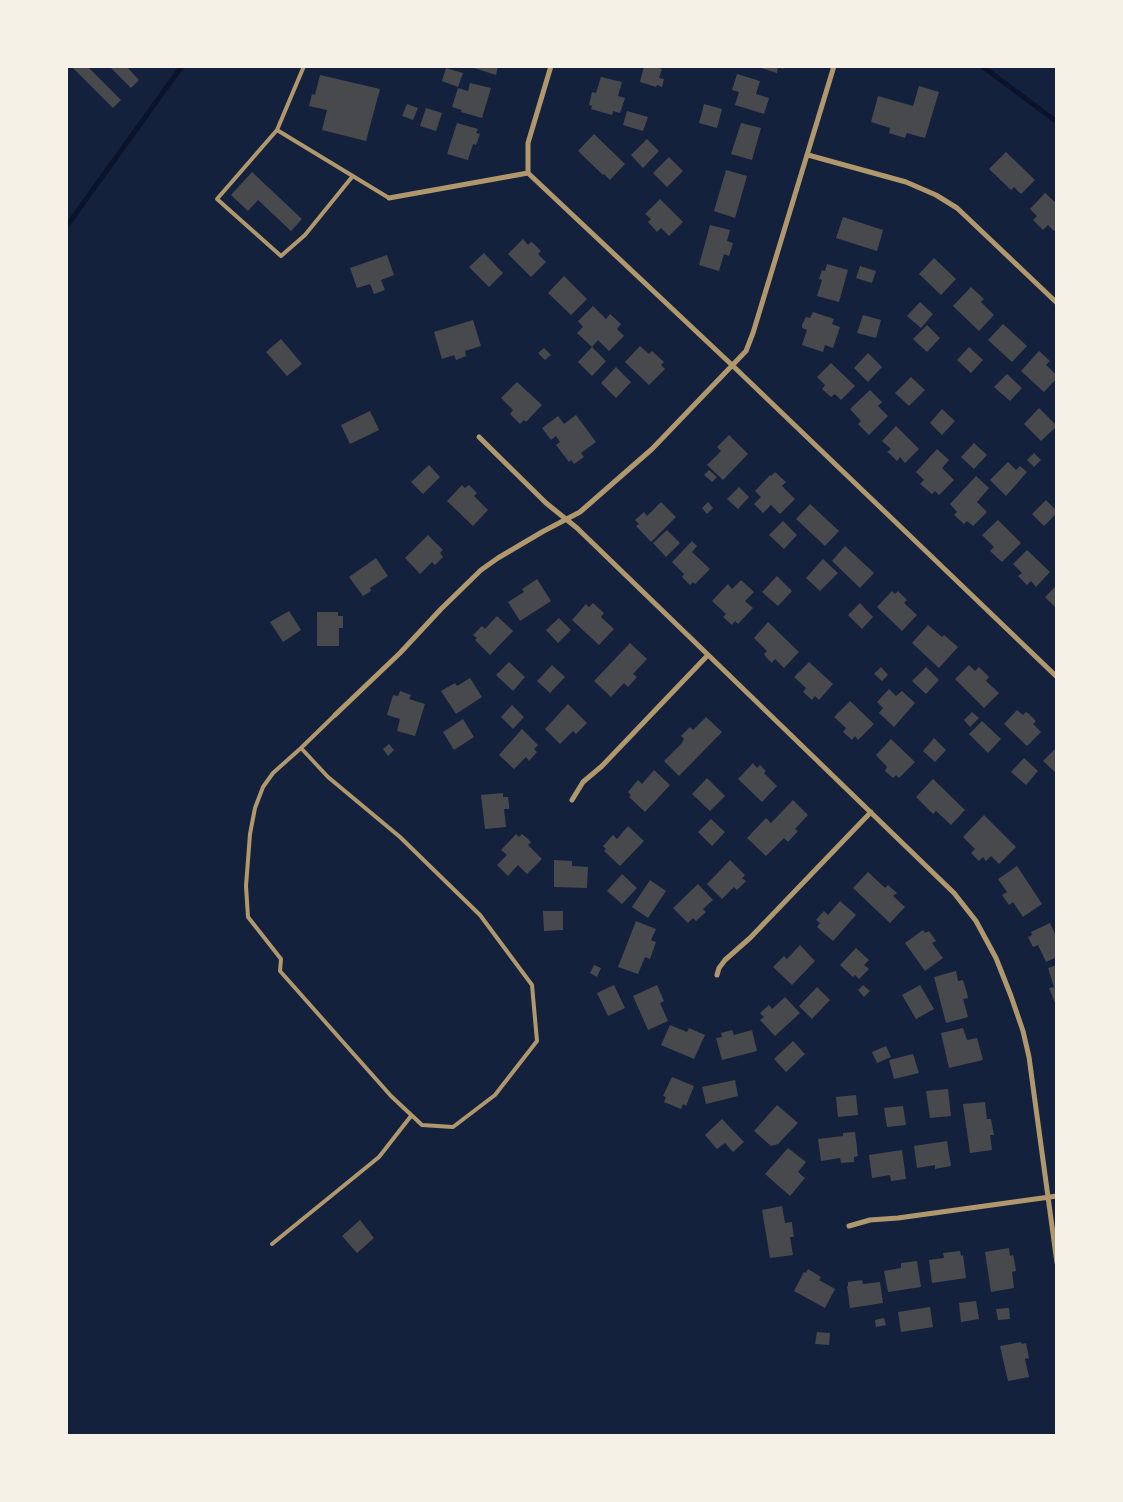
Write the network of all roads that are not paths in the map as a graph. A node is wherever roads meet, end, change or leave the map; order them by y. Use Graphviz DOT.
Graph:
graph roads {
  1 [pos="304,66"];
  2 [pos="551,66"];
  3 [pos="834,66"];
  4 [pos="277,130"];
  5 [pos="808,155"];
  6 [pos="528,173"];
  7 [pos="352,176"];
  8 [pos="389,198"];
  9 [pos="1057,303"];
  10 [pos="733,366"];
  11 [pos="480,437"];
  12 [pos="566,519"];
  13 [pos="707,656"];
  14 [pos="1057,677"];
  15 [pos="336,715"];
  16 [pos="301,748"];
  17 [pos="572,800"];
  18 [pos="871,812"];
  19 [pos="717,975"];
  20 [pos="411,1116"];
  21 [pos="1057,1196"];
  22 [pos="1048,1197"];
  23 [pos="850,1226"];
  24 [pos="272,1244"];
  25 [pos="1057,1263"];
  1 -- 4 [label="lane"];
  2 -- 6 [label="street"];
  3 -- 5 [label="street"];
  4 -- 7 [label="lane"];
  4 -- 7 [label="lane"];
  5 -- 9 [label="street"];
  5 -- 10 [label="street"];
  6 -- 8 [label="street"];
  6 -- 10 [label="street"];
  7 -- 8 [label="lane"];
  10 -- 12 [label="street"];
  10 -- 14 [label="street"];
  11 -- 12 [label="street"];
  12 -- 13 [label="street"];
  12 -- 15 [label="street"];
  13 -- 17 [label="street"];
  13 -- 18 [label="street"];
  15 -- 16 [label="lane"];
  16 -- 20 [label="lane"];
  16 -- 20 [label="lane"];
  18 -- 19 [label="street"];
  18 -- 22 [label="street"];
  20 -- 24 [label="lane"];
  21 -- 22 [label="street"];
  22 -- 23 [label="street"];
  22 -- 25 [label="street"];
}
